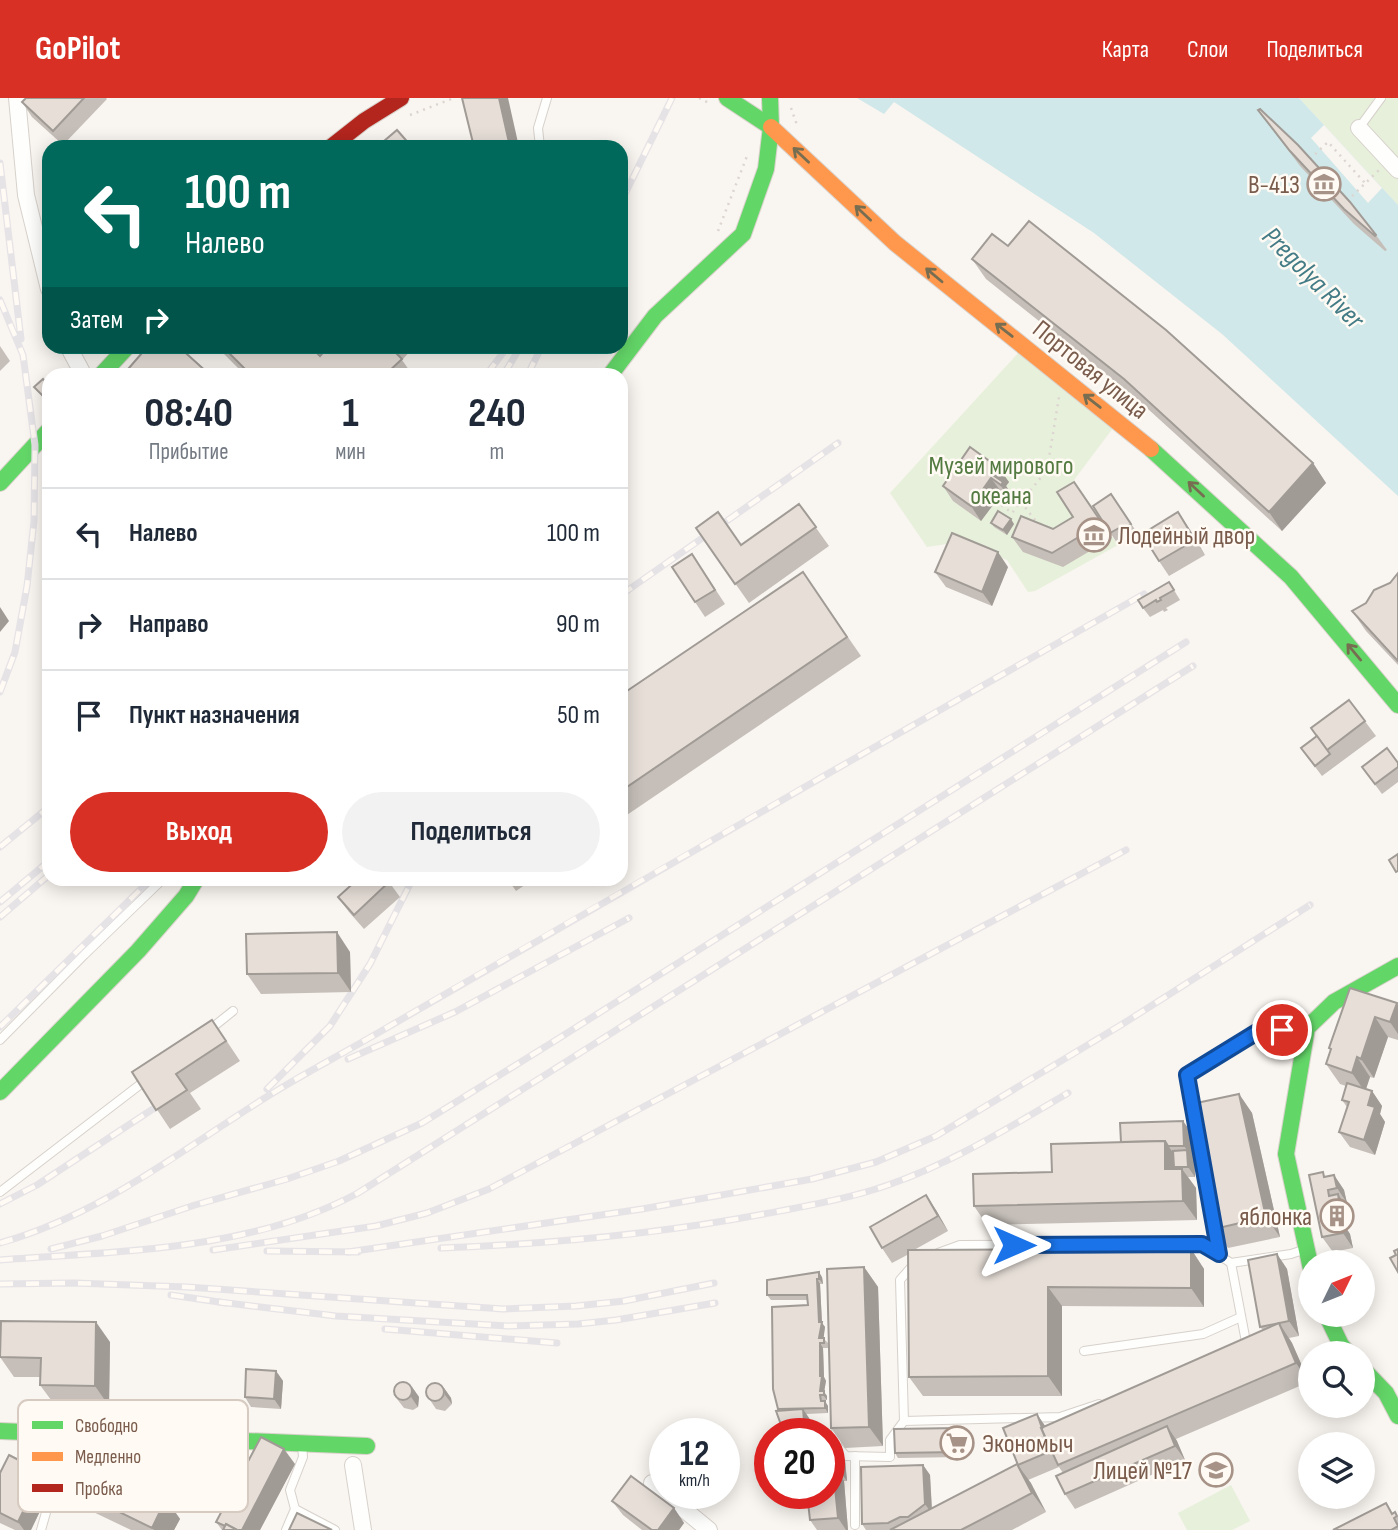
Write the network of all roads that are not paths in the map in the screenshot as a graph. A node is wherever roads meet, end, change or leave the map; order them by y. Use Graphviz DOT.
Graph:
graph roads {
  1 [pos="17,98"];
  2 [pos="401,98"];
  3 [pos="547,98"];
  4 [pos="770,98"];
  5 [pos="1381,98"];
  6 [pos="722,103"];
  7 [pos="771,127"];
  8 [pos="1359,128"];
  9 [pos="342,140"];
  10 [pos="539,140"];
  11 [pos="1394,166"];
  12 [pos="42,260"];
  13 [pos="628,352"];
  14 [pos="121,354"];
  15 [pos="626,354"];
  16 [pos="108,368"];
  17 [pos="616,368"];
  18 [pos="42,438"];
  19 [pos="0,483"];
  20 [pos="1398,705"];
  21 [pos="156,886"];
  22 [pos="192,886"];
  23 [pos="1398,967"];
  24 [pos="233,1011"];
  25 [pos="1307,1028"];
  26 [pos="201,1036"];
  27 [pos="0,1040"];
  28 [pos="158,1070"];
  29 [pos="0,1092"];
  30 [pos="1196,1127"];
  31 [pos="0,1192"];
  32 [pos="1212,1216"];
  33 [pos="1306,1249"];
  34 [pos="1219,1254"];
  35 [pos="1231,1264"];
  36 [pos="1241,1317"];
  37 [pos="1084,1351"];
  38 [pos="1248,1354"];
  39 [pos="1375,1378"];
  40 [pos="1392,1391"];
  41 [pos="1110,1400"];
  42 [pos="1398,1416"];
  43 [pos="904,1420"];
  44 [pos="0,1431"];
  45 [pos="18,1432"];
  46 [pos="248,1440"];
  47 [pos="301,1442"];
  48 [pos="367,1446"];
  49 [pos="845,1455"];
  50 [pos="855,1456"];
  51 [pos="353,1465"];
  52 [pos="295,1509"];
  53 [pos="681,1509"];
  54 [pos="46,1512"];
  55 [pos="856,1525"];
  56 [pos="702,1528"];
  57 [pos="41,1530"];
  58 [pos="286,1530"];
  59 [pos="335,1530"];
  60 [pos="363,1530"];
  1 -- 12 [label="street"];
  2 -- 9 [label="main road"];
  3 -- 10 [label="lane"];
  4 -- 7 [label="main road"];
  5 -- 8 [label="lane"];
  6 -- 7 [label="main road, Портовая улица"];
  7 -- 13 [label="main road"];
  20 -- 7 [label="main road, Портовая улица, one-way"];
  8 -- 11 [label="street"];
  14 -- 16 [label="main road"];
  15 -- 17 [label="main road"];
  18 -- 19 [label="main road"];
  21 -- 27 [label="lane"];
  22 -- 29 [label="main road"];
  23 -- 25 [label="main road"];
  24 -- 26 [label="lane"];
  25 -- 30 [label="lane"];
  25 -- 33 [label="main road"];
  28 -- 31 [label="lane"];
  32 -- 34 [label="lane"];
  33 -- 35 [label="lane"];
  34 -- 35 [label="lane"];
  34 -- 43 [label="lane"];
  35 -- 36 [label="lane"];
  36 -- 37 [label="lane"];
  36 -- 38 [label="lane"];
  39 -- 40 [label="main road"];
  40 -- 42 [label="main road"];
  41 -- 43 [label="lane"];
  43 -- 50 [label="lane"];
  44 -- 45 [label="main road"];
  46 -- 47 [label="main road"];
  47 -- 48 [label="main road"];
  47 -- 52 [label="lane"];
  49 -- 50 [label="lane"];
  50 -- 55 [label="lane"];
  51 -- 60 [label="street"];
  52 -- 58 [label="lane"];
  52 -- 59 [label="lane"];
  53 -- 56 [label="street"];
  54 -- 57 [label="lane"];
}
